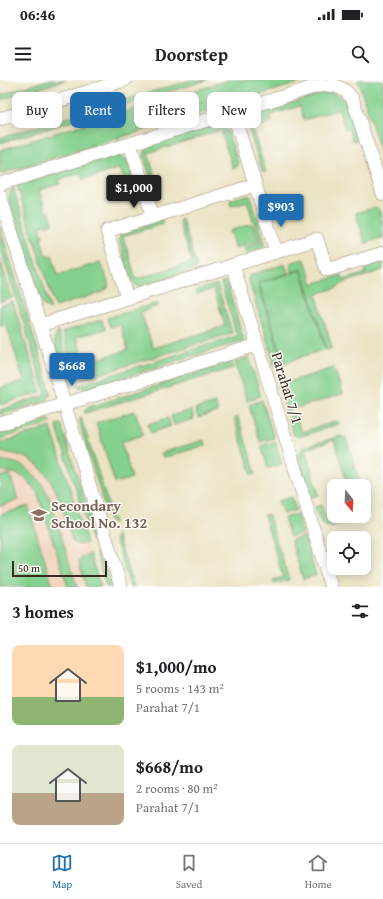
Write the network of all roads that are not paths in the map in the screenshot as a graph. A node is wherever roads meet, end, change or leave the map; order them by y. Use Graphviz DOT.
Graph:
graph roads {
  1 [pos="125,80"];
  2 [pos="261,103"];
  3 [pos="0,119"];
  4 [pos="207,120"];
  5 [pos="238,128"];
  6 [pos="130,144"];
  7 [pos="0,184"];
  8 [pos="255,185"];
  9 [pos="383,194"];
  10 [pos="0,195"];
  11 [pos="153,217"];
  12 [pos="276,252"];
  13 [pos="383,253"];
  14 [pos="233,265"];
  15 [pos="127,298"];
  16 [pos="40,325"];
  17 [pos="257,345"];
  18 [pos="64,404"];
  19 [pos="0,424"];
  20 [pos="120,587"];
  21 [pos="332,587"];
  1 -- 3 [label="street"];
  2 -- 9 [label="street"];
  4 -- 6 [label="street"];
  5 -- 8 [label="street"];
  6 -- 7 [label="street"];
  6 -- 11 [label="street"];
  8 -- 11 [label="street"];
  8 -- 12 [label="street"];
  10 -- 16 [label="street"];
  11 -- 15 [label="street"];
  12 -- 13 [label="street"];
  12 -- 14 [label="street"];
  14 -- 15 [label="street"];
  14 -- 17 [label="street"];
  15 -- 16 [label="street"];
  16 -- 18 [label="street"];
  17 -- 18 [label="street, Parahat 7/1"];
  17 -- 21 [label="street, Parahat 7/1"];
  18 -- 19 [label="street, Parahat 7/1"];
  18 -- 20 [label="street"];
}
